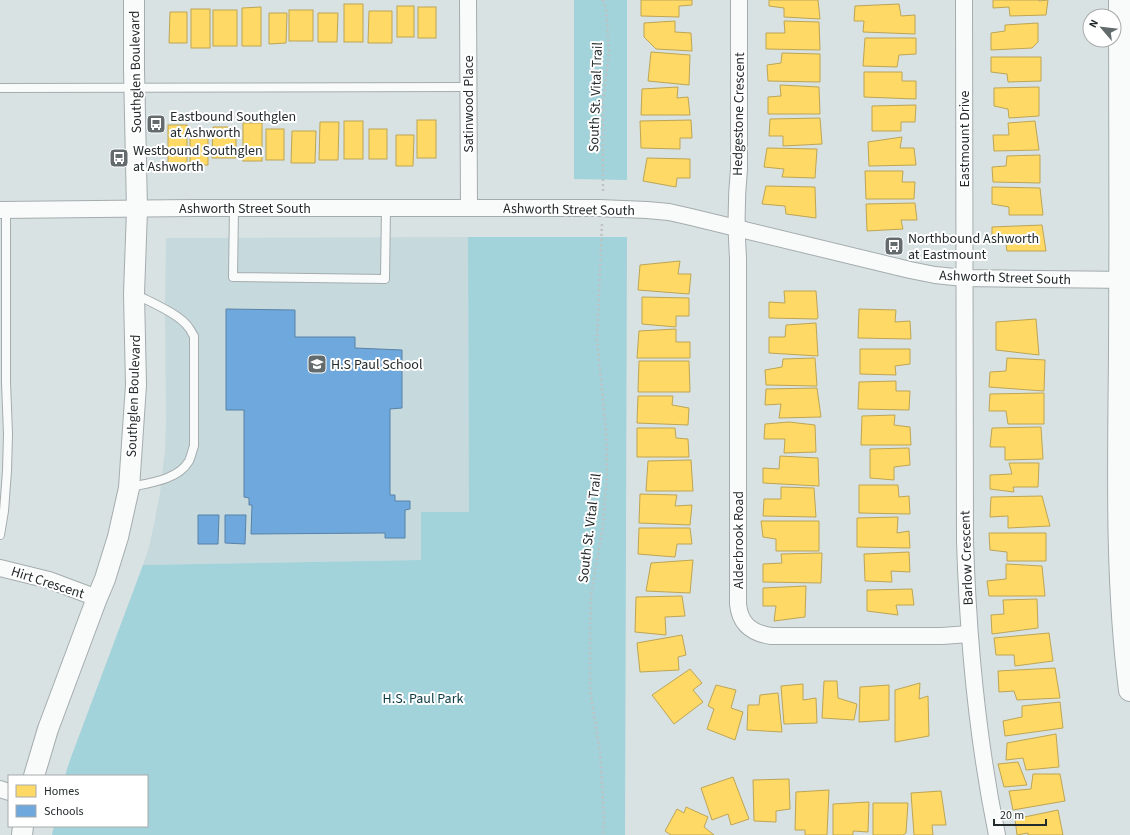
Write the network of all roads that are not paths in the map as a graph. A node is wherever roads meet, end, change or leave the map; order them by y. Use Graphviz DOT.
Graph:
graph roads {
  1 [pos="134,0"];
  2 [pos="468,0"];
  3 [pos="739,0"];
  4 [pos="964,0"];
  5 [pos="1120,0"];
  6 [pos="135,87"];
  7 [pos="468,87"];
  8 [pos="0,88"];
  9 [pos="234,208"];
  10 [pos="386,208"];
  11 [pos="468,208"];
  12 [pos="3,210"];
  13 [pos="137,210"];
  14 [pos="736,228"];
  15 [pos="964,278"];
  16 [pos="1125,280"];
  17 [pos="134,294"];
  18 [pos="129,488"];
  19 [pos="0,535"];
  20 [pos="0,568"];
  21 [pos="97,598"];
  22 [pos="969,634"];
  23 [pos="1130,690"];
  24 [pos="34,775"];
  25 [pos="997,835"];
  1 -- 6 [label="street, Southglen Boulevard"];
  2 -- 7 [label="street, Satinwood Place"];
  3 -- 14 [label="street, Hedgestone Crescent"];
  4 -- 15 [label="street, Eastmount Drive"];
  5 -- 16 [label="main road"];
  6 -- 7 [label="lane"];
  6 -- 8 [label="lane"];
  6 -- 13 [label="street, Southglen Boulevard"];
  7 -- 11 [label="street, Satinwood Place"];
  9 -- 10 [label="street, Ashworth Street South"];
  9 -- 10 [label="lane"];
  9 -- 13 [label="street, Ashworth Street South"];
  10 -- 11 [label="street, Ashworth Street South"];
  11 -- 14 [label="street, Ashworth Street South"];
  12 -- 13 [label="street, Ashworth Street South"];
  12 -- 19 [label="lane"];
  13 -- 17 [label="street, Southglen Boulevard"];
  14 -- 15 [label="street, Ashworth Street South"];
  14 -- 22 [label="street, Alderbrook Road"];
  15 -- 16 [label="street, Ashworth Street South"];
  15 -- 22 [label="street, Barlow Crescent"];
  16 -- 23 [label="main road"];
  17 -- 18 [label="street, Southglen Boulevard"];
  17 -- 18 [label="lane"];
  18 -- 21 [label="street, Southglen Boulevard"];
  20 -- 21 [label="street, Hirt Crescent"];
  21 -- 24 [label="street, Southglen Boulevard"];
  22 -- 25 [label="street, Barlow Crescent"];
}
